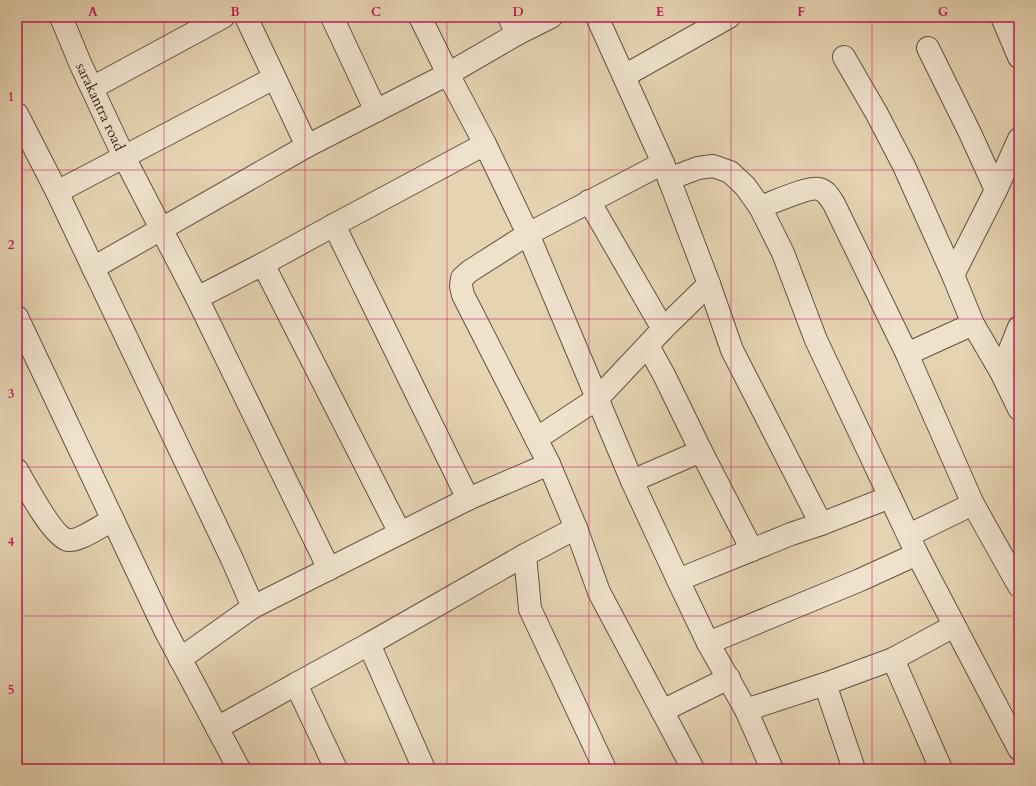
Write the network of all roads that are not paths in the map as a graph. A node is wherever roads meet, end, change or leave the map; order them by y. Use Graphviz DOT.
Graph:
graph roads {
  1 [pos="61,17"];
  2 [pos="223,17"];
  3 [pos="246,17"];
  4 [pos="332,17"];
  5 [pos="420,17"];
  6 [pos="551,17"];
  7 [pos="597,17"];
  8 [pos="729,17"];
  9 [pos="1002,17"];
  10 [pos="513,26"];
  11 [pos="928,48"];
  12 [pos="844,57"];
  13 [pos="1019,57"];
  14 [pos="448,74"];
  15 [pos="624,76"];
  16 [pos="274,78"];
  17 [pos="92,88"];
  18 [pos="376,111"];
  19 [pos="17,114"];
  20 [pos="1019,139"];
  21 [pos="485,144"];
  22 [pos="307,146"];
  23 [pos="124,157"];
  24 [pos="666,171"];
  25 [pos="996,190"];
  26 [pos="56,192"];
  27 [pos="589,201"];
  28 [pos="760,207"];
  29 [pos="334,225"];
  30 [pos="162,229"];
  31 [pos="528,234"];
  32 [pos="263,264"];
  33 [pos="93,268"];
  34 [pos="952,275"];
  35 [pos="709,284"];
  36 [pos="197,298"];
  37 [pos="17,317"];
  38 [pos="973,324"];
  39 [pos="1019,327"];
  40 [pos="663,329"];
  41 [pos="648,346"];
  42 [pos="907,354"];
  43 [pos="1009,366"];
  44 [pos="598,398"];
  45 [pos="1019,409"];
  46 [pos="536,439"];
  47 [pos="701,451"];
  48 [pos="549,464"];
  49 [pos="17,470"];
  50 [pos="632,481"];
  51 [pos="890,497"];
  52 [pos="468,499"];
  53 [pos="973,504"];
  54 [pos="113,520"];
  55 [pos="821,524"];
  56 [pos="576,528"];
  57 [pos="400,533"];
  58 [pos="913,544"];
  59 [pos="752,550"];
  60 [pos="525,555"];
  61 [pos="329,569"];
  62 [pos="678,580"];
  63 [pos="1019,586"];
  64 [pos="253,607"];
  65 [pos="954,626"];
  66 [pos="708,643"];
  67 [pos="369,644"];
  68 [pos="180,659"];
  69 [pos="893,659"];
  70 [pos="729,678"];
  71 [pos="296,684"];
  72 [pos="825,684"];
  73 [pos="746,710"];
  74 [pos="662,711"];
  75 [pos="217,728"];
  76 [pos="1019,749"];
  77 [pos="239,769"];
  78 [pos="336,769"];
  79 [pos="424,769"];
  80 [pos="604,769"];
  81 [pos="693,769"];
  82 [pos="772,769"];
  83 [pos="854,769"];
  84 [pos="941,769"];
  1 -- 17 [label="street, sarakantra road"];
  2 -- 17 [label="street"];
  3 -- 16 [label="street"];
  4 -- 18 [label="street"];
  5 -- 14 [label="street"];
  6 -- 10 [label="street"];
  7 -- 15 [label="street"];
  8 -- 15 [label="street"];
  9 -- 13 [label="street"];
  10 -- 14 [label="street"];
  11 -- 25 [label="street"];
  12 -- 34 [label="street"];
  14 -- 18 [label="street"];
  14 -- 21 [label="street"];
  15 -- 24 [label="street"];
  16 -- 22 [label="street"];
  16 -- 23 [label="street"];
  17 -- 23 [label="street, sarakantra road"];
  18 -- 22 [label="street"];
  19 -- 26 [label="street"];
  20 -- 25 [label="street"];
  21 -- 29 [label="street"];
  21 -- 31 [label="street"];
  22 -- 30 [label="street"];
  23 -- 26 [label="street, sarakantra road"];
  23 -- 30 [label="street"];
  24 -- 27 [label="street"];
  24 -- 28 [label="street"];
  24 -- 35 [label="street"];
  25 -- 34 [label="street"];
  26 -- 33 [label="street"];
  27 -- 31 [label="street"];
  27 -- 40 [label="street"];
  28 -- 42 [label="street"];
  28 -- 51 [label="street"];
  29 -- 32 [label="street"];
  29 -- 52 [label="street"];
  30 -- 33 [label="street"];
  30 -- 36 [label="street"];
  31 -- 44 [label="street"];
  31 -- 46 [label="street"];
  32 -- 36 [label="street"];
  32 -- 57 [label="street"];
  33 -- 64 [label="street"];
  34 -- 38 [label="street"];
  35 -- 40 [label="street"];
  35 -- 55 [label="street"];
  36 -- 61 [label="street"];
  37 -- 54 [label="street"];
  38 -- 42 [label="street"];
  38 -- 43 [label="street"];
  39 -- 43 [label="street"];
  40 -- 41 [label="street"];
  41 -- 44 [label="street"];
  41 -- 47 [label="street"];
  42 -- 53 [label="street"];
  43 -- 45 [label="street"];
  44 -- 46 [label="street"];
  44 -- 50 [label="street"];
  46 -- 48 [label="street"];
  47 -- 50 [label="street"];
  47 -- 59 [label="street"];
  48 -- 52 [label="street"];
  48 -- 56 [label="street"];
  49 -- 54 [label="street"];
  50 -- 62 [label="street"];
  51 -- 55 [label="street"];
  51 -- 58 [label="street"];
  52 -- 57 [label="street"];
  53 -- 58 [label="street"];
  53 -- 63 [label="street"];
  54 -- 68 [label="street"];
  55 -- 59 [label="street"];
  56 -- 60 [label="street"];
  56 -- 74 [label="street"];
  57 -- 61 [label="street"];
  58 -- 65 [label="street"];
  58 -- 66 [label="street"];
  59 -- 62 [label="street"];
  60 -- 67 [label="street"];
  60 -- 80 [label="street"];
  61 -- 64 [label="street"];
  62 -- 66 [label="street"];
  64 -- 68 [label="street"];
  65 -- 69 [label="street"];
  65 -- 76 [label="street"];
  66 -- 70 [label="street"];
  67 -- 71 [label="street"];
  67 -- 79 [label="street"];
  68 -- 75 [label="street"];
  69 -- 72 [label="street"];
  69 -- 84 [label="street"];
  70 -- 73 [label="street"];
  70 -- 74 [label="street"];
  71 -- 75 [label="street"];
  71 -- 78 [label="street"];
  72 -- 73 [label="street"];
  72 -- 83 [label="street"];
  73 -- 82 [label="street"];
  74 -- 81 [label="street"];
  75 -- 77 [label="street"];
}
